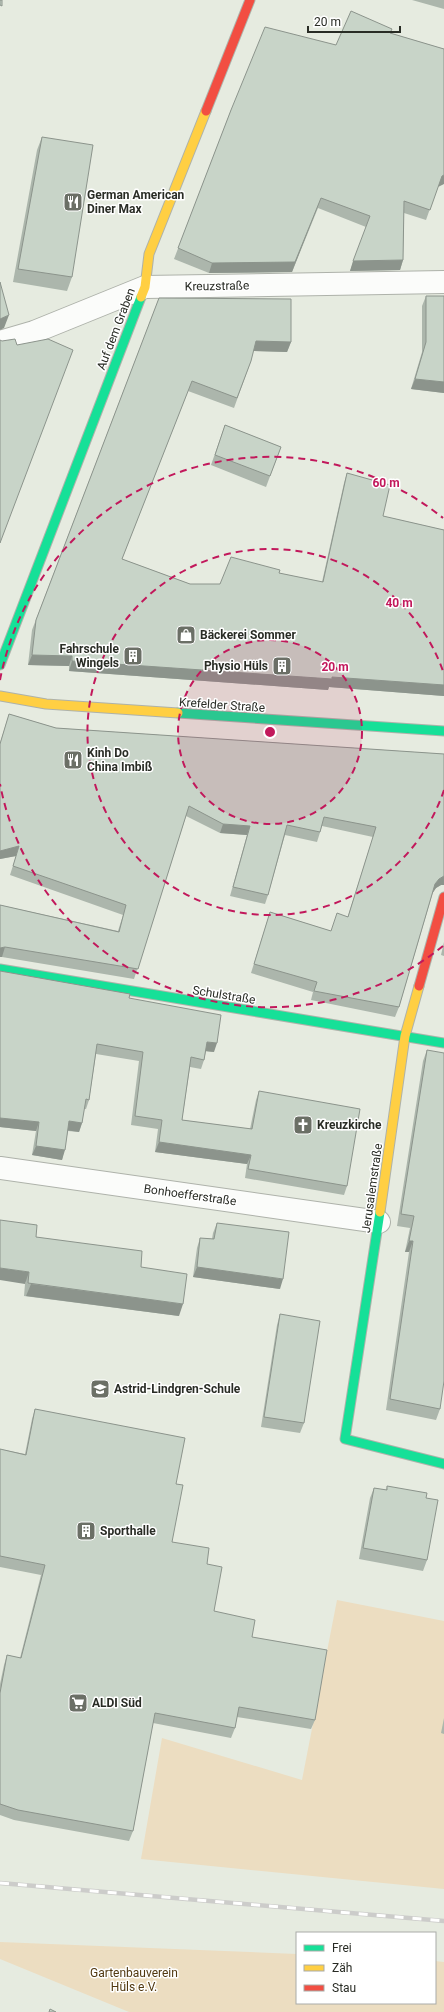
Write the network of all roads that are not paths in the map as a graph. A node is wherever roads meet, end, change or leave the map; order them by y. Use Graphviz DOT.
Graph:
graph roads {
  1 [pos="250,0"];
  2 [pos="444,282"];
  3 [pos="145,287"];
  4 [pos="0,342"];
  5 [pos="0,665"];
  6 [pos="0,696"];
  7 [pos="444,731"];
  8 [pos="444,898"];
  9 [pos="0,969"];
  10 [pos="404,1036"];
  11 [pos="444,1042"];
  12 [pos="0,1168"];
  13 [pos="379,1222"];
  14 [pos="444,1464"];
  1 -- 3 [label="street, Auf dem Graben"];
  2 -- 3 [label="street, Kreuzstraße"];
  3 -- 4 [label="street, Kreuzstraße"];
  3 -- 5 [label="street, Auf dem Graben"];
  6 -- 7 [label="street, Krefelder Straße"];
  8 -- 10 [label="street, Jerusalemstraße"];
  9 -- 10 [label="street, Schulstraße"];
  10 -- 11 [label="street, Schulstraße"];
  10 -- 13 [label="street, Jerusalemstraße"];
  12 -- 13 [label="street, Bonhoefferstraße"];
  13 -- 14 [label="street, Jerusalemstraße"];
}
